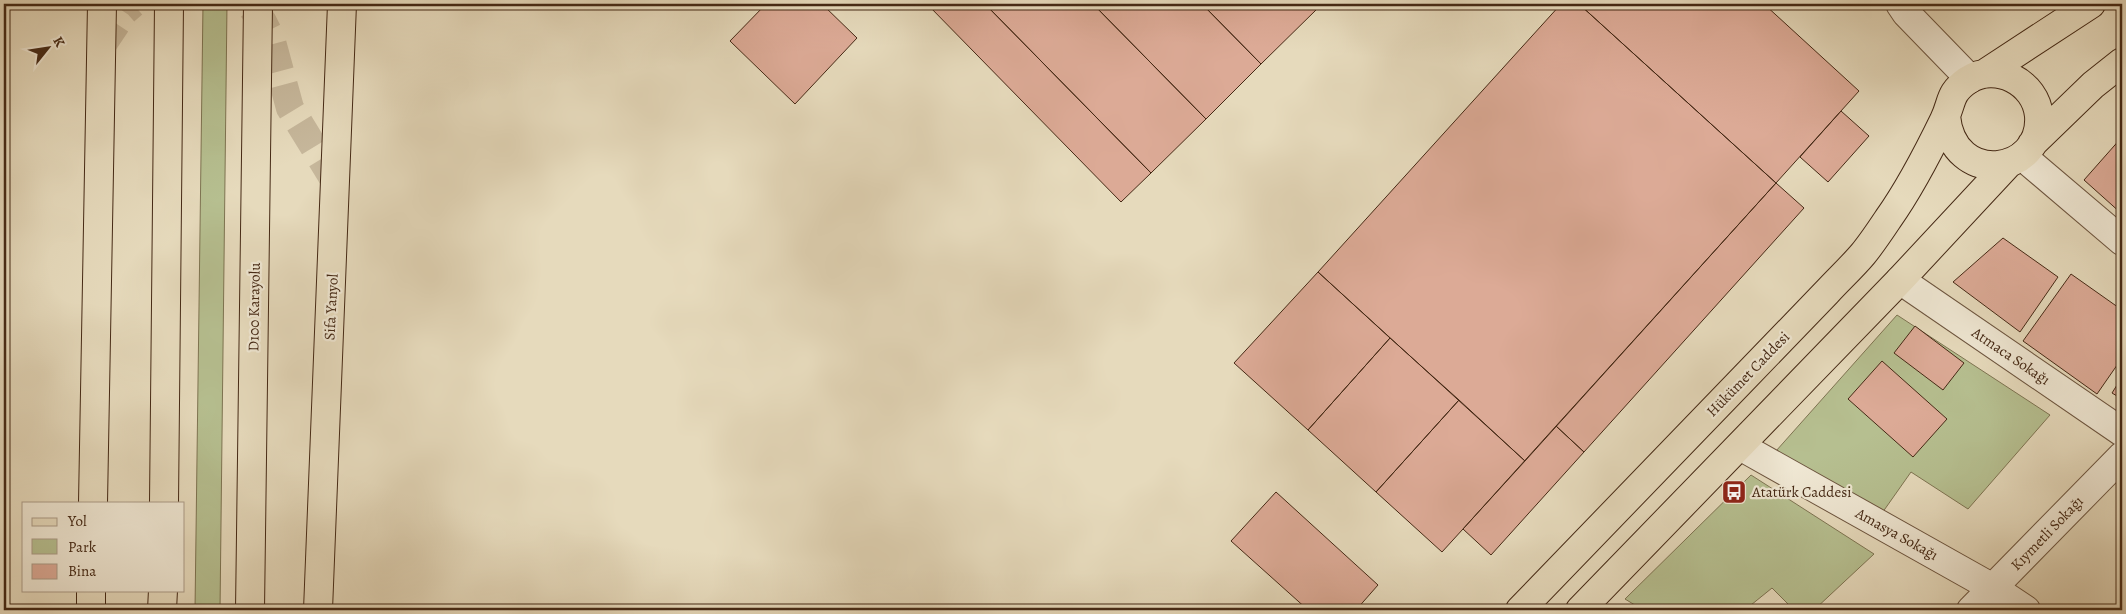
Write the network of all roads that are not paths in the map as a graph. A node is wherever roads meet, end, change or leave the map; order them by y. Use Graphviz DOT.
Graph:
graph roads {
  1 [pos="102,4"];
  2 [pos="169,4"];
  3 [pos="258,4"];
  4 [pos="342,4"];
  5 [pos="1900,4"];
  6 [pos="2091,4"];
  7 [pos="2122,62"];
  8 [pos="1977,76"];
  9 [pos="1946,116"];
  10 [pos="2021,154"];
  11 [pos="2122,241"];
  12 [pos="1900,280"];
  13 [pos="2122,432"];
  14 [pos="1740,446"];
  15 [pos="2122,456"];
  16 [pos="93,502"];
  17 [pos="164,502"];
  18 [pos="1993,588"];
  19 [pos="91,592"];
  20 [pos="163,592"];
  21 [pos="1590,607"];
  22 [pos="90,610"];
  23 [pos="162,610"];
  24 [pos="250,610"];
  25 [pos="318,610"];
  26 [pos="1520,610"];
  27 [pos="1971,610"];
  28 [pos="2026,610"];
  1 -- 16 [label="main road"];
  2 -- 17 [label="main road"];
  3 -- 24 [label="main road, D100 Karayolu"];
  4 -- 25 [label="main road, Sifa Yanyol"];
  5 -- 8 [label="street"];
  6 -- 8 [label="main road, Hükümet Caddesi"];
  7 -- 10 [label="main road"];
  8 -- 9 [label="main road, Hükümet Caddesi"];
  8 -- 10 [label="main road"];
  9 -- 10 [label="main road"];
  9 -- 26 [label="main road, Hükümet Caddesi"];
  10 -- 11 [label="street"];
  10 -- 12 [label="main road"];
  12 -- 13 [label="street, Atmaca Sokağı"];
  12 -- 14 [label="main road"];
  14 -- 18 [label="street, Amasya Sokağı"];
  14 -- 21 [label="main road"];
  15 -- 18 [label="street, Kıymetli Sokağı"];
  18 -- 27 [label="street, Kıymetli Sokağı"];
  18 -- 28 [label="street, Amasya Sokağı"];
  19 -- 22 [label="main road"];
  20 -- 23 [label="main road"];
}
